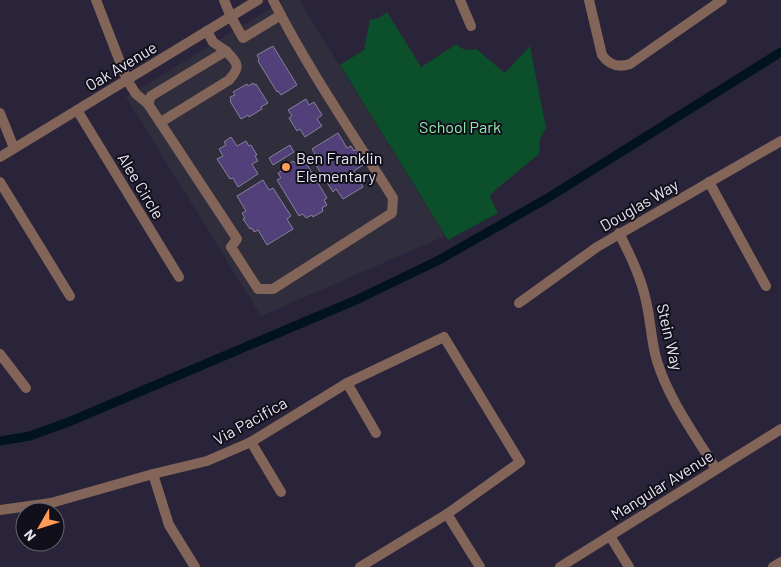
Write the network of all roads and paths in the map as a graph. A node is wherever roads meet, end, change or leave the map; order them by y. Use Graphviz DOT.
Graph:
graph roads {
  1 [pos="96,0"];
  2 [pos="224,0"];
  3 [pos="258,0"];
  4 [pos="273,0"];
  5 [pos="460,0"];
  6 [pos="589,0"];
  7 [pos="722,0"];
  8 [pos="280,15"];
  9 [pos="231,17"];
  10 [pos="471,26"];
  11 [pos="207,31"];
  12 [pos="226,51"];
  13 [pos="127,80"];
  14 [pos="148,104"];
  15 [pos="77,110"];
  16 [pos="0,113"];
  17 [pos="161,122"];
  18 [pos="781,141"];
  19 [pos="14,148"];
  20 [pos="0,157"];
  21 [pos="0,182"];
  22 [pos="709,182"];
  23 [pos="619,233"];
  24 [pos="179,277"];
  25 [pos="766,286"];
  26 [pos="70,296"];
  27 [pos="519,303"];
  28 [pos="0,354"];
  29 [pos="347,383"];
  30 [pos="26,388"];
  31 [pos="781,430"];
  32 [pos="376,433"];
  33 [pos="251,442"];
  34 [pos="716,469"];
  35 [pos="153,474"];
  36 [pos="281,492"];
  37 [pos="0,510"];
  38 [pos="447,514"];
  39 [pos="610,536"];
  40 [pos="781,562"];
  41 [pos="195,567"];
  42 [pos="360,567"];
  43 [pos="480,567"];
  44 [pos="560,567"];
  45 [pos="629,567"];
  46 [pos="773,567"];
  1 -- 13 [label="street"];
  2 -- 9 [label="street"];
  3 -- 9 [label="street, Oak Avenue"];
  4 -- 8 [label="street"];
  5 -- 10 [label="street"];
  6 -- 7 [label="street"];
  8 -- 9 [label="street"];
  8 -- 17 [label="street"];
  9 -- 11 [label="street, Oak Avenue"];
  11 -- 12 [label="street"];
  11 -- 13 [label="street, Oak Avenue"];
  12 -- 14 [label="street"];
  12 -- 17 [label="street"];
  13 -- 14 [label="street"];
  13 -- 15 [label="street, Oak Avenue"];
  14 -- 17 [label="street"];
  15 -- 19 [label="street, Oak Avenue"];
  15 -- 24 [label="street, Alee Circle"];
  16 -- 19 [label="street"];
  18 -- 22 [label="street, Douglas Way"];
  19 -- 20 [label="street, Oak Avenue"];
  21 -- 26 [label="street"];
  22 -- 23 [label="street, Douglas Way"];
  22 -- 25 [label="street"];
  23 -- 27 [label="street, Douglas Way"];
  23 -- 34 [label="street, Stein Way"];
  28 -- 30 [label="street"];
  29 -- 32 [label="street"];
  29 -- 33 [label="street, Via Pacifica"];
  29 -- 38 [label="street, Via Pacifica"];
  31 -- 34 [label="street, Mangular Avenue"];
  33 -- 35 [label="street, Via Pacifica"];
  33 -- 36 [label="street"];
  34 -- 39 [label="street, Mangular Avenue"];
  35 -- 37 [label="street, Via Pacifica"];
  35 -- 41 [label="street"];
  38 -- 42 [label="street"];
  38 -- 43 [label="street"];
  39 -- 44 [label="street, Mangular Avenue"];
  39 -- 45 [label="street"];
  40 -- 46 [label="street"];
}
